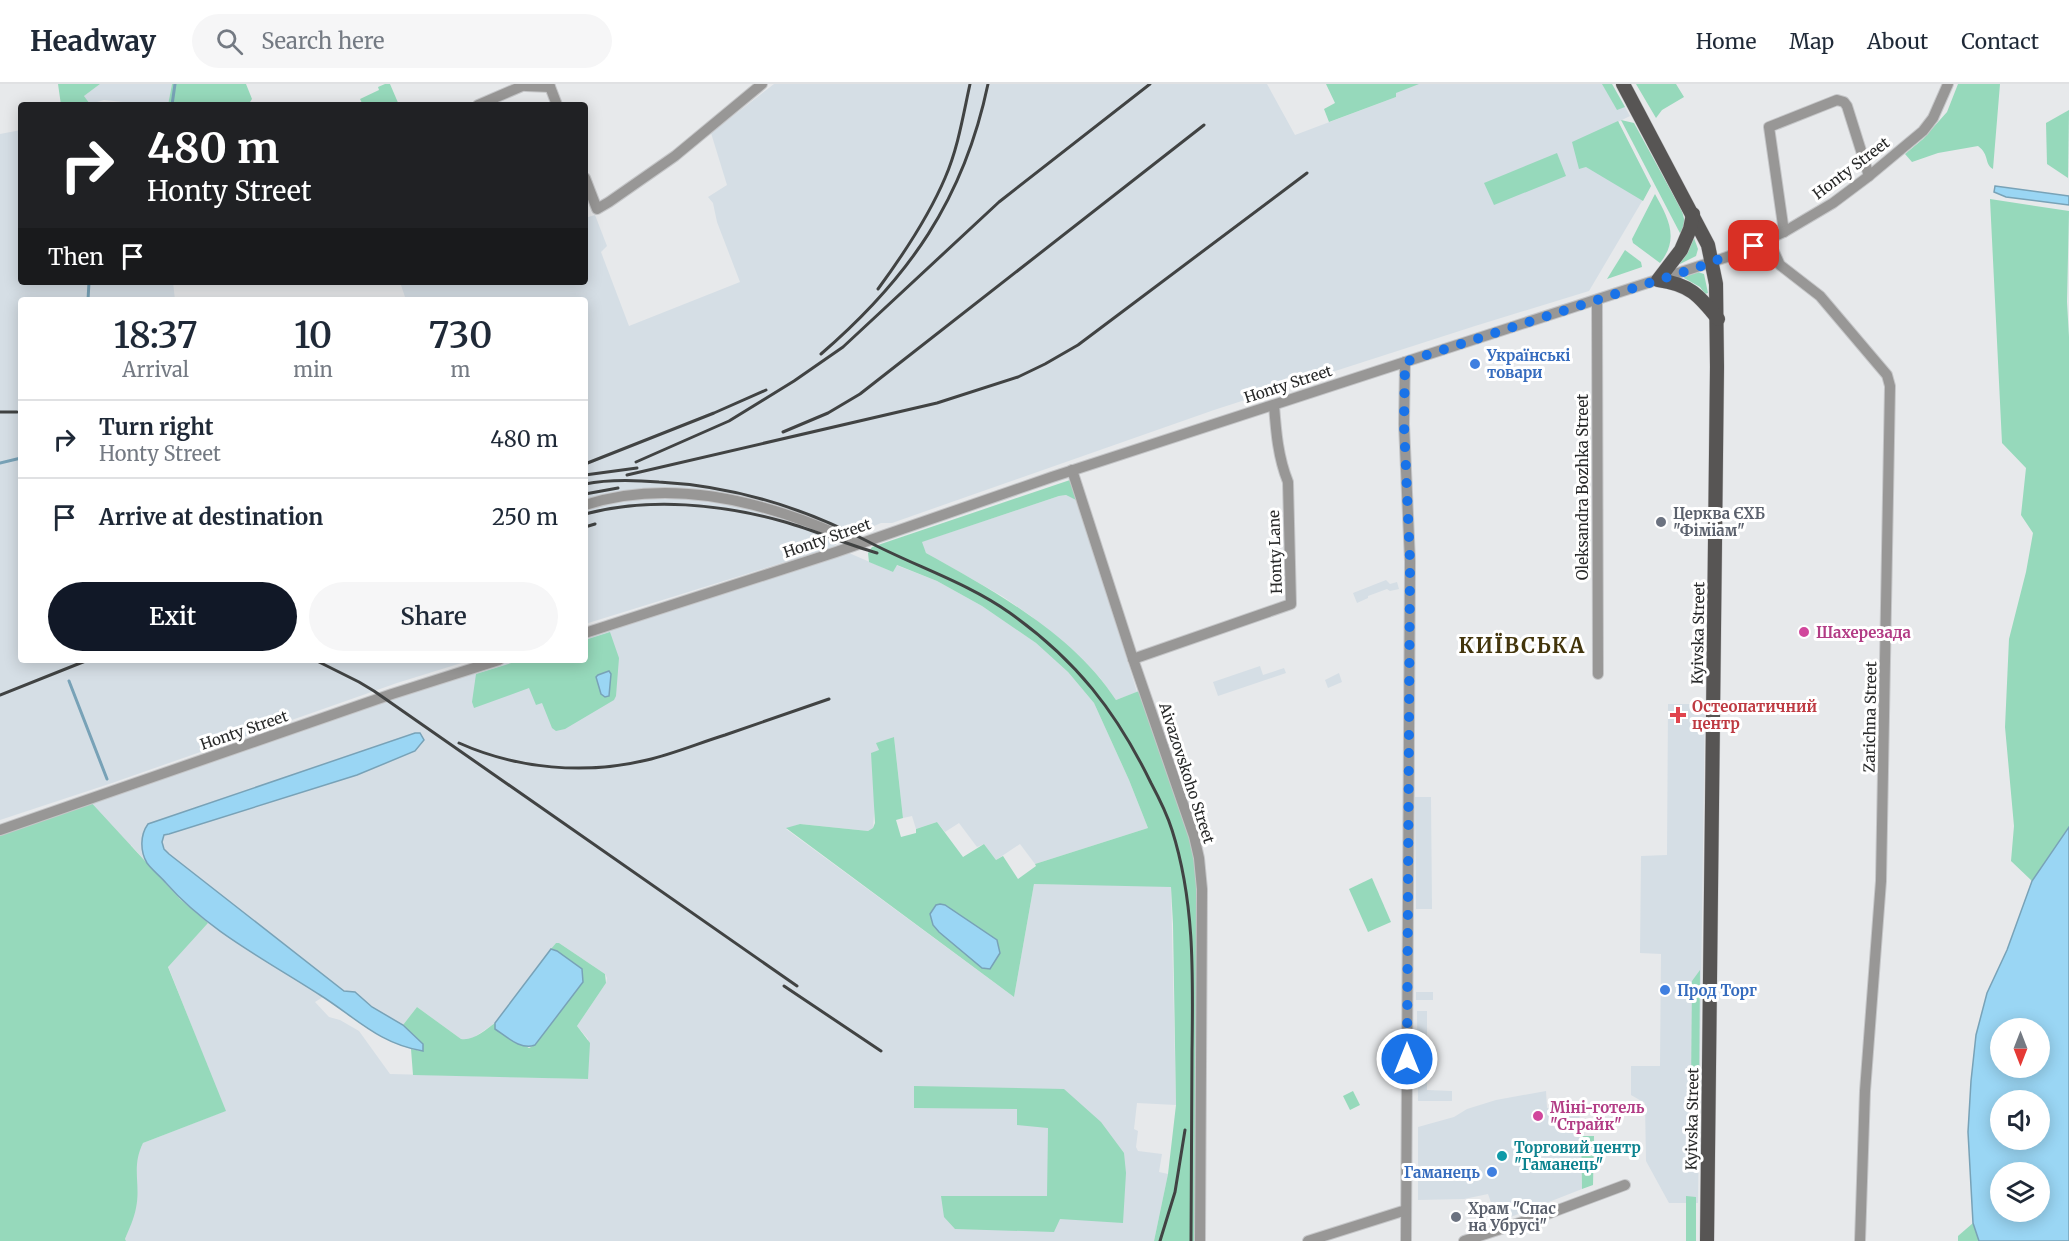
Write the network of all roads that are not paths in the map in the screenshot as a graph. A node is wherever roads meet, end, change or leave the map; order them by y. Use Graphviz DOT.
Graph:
graph roads {
  1 [pos="762,84"];
  2 [pos="1623,84"];
  3 [pos="1948,84"];
  4 [pos="526,85"];
  5 [pos="550,86"];
  6 [pos="485,102"];
  7 [pos="556,102"];
  8 [pos="1869,176"];
  9 [pos="588,186"];
  10 [pos="1693,214"];
  11 [pos="1784,232"];
  12 [pos="1768,239"];
  13 [pos="1712,261"];
  14 [pos="1658,280"];
  15 [pos="1597,300"];
  16 [pos="1718,319"];
  17 [pos="1405,362"];
  18 [pos="1274,405"];
  19 [pos="1072,470"];
  20 [pos="588,504"];
  21 [pos="859,544"];
  22 [pos="588,632"];
  23 [pos="1133,659"];
  24 [pos="490,663"];
  25 [pos="1598,674"];
  26 [pos="0,830"];
  27 [pos="1625,1185"];
  28 [pos="1406,1210"];
  29 [pos="1200,1241"];
  30 [pos="1308,1241"];
  31 [pos="1407,1241"];
  32 [pos="1464,1241"];
  33 [pos="1707,1241"];
  34 [pos="1860,1241"];
  1 -- 9 [label="street"];
  2 -- 10 [label="main road, Kyivska Street"];
  3 -- 8 [label="street, Honty Street"];
  4 -- 5 [label="street"];
  4 -- 6 [label="street"];
  5 -- 7 [label="street"];
  8 -- 11 [label="street, Honty Street"];
  8 -- 11 [label="street"];
  10 -- 13 [label="main road, Kyivska Street"];
  10 -- 14 [label="main road"];
  11 -- 12 [label="street, Honty Street"];
  12 -- 13 [label="street, Honty Street"];
  12 -- 34 [label="street, Zarichna Street"];
  13 -- 14 [label="street, Honty Street"];
  13 -- 16 [label="main road, Kyivska Street"];
  14 -- 15 [label="street, Honty Street"];
  14 -- 16 [label="main road"];
  15 -- 17 [label="street, Honty Street"];
  15 -- 25 [label="street, Oleksandra Bozhka Street"];
  16 -- 33 [label="main road, Kyivska Street"];
  17 -- 18 [label="street, Honty Street"];
  17 -- 28 [label="street"];
  18 -- 19 [label="street, Honty Street"];
  18 -- 23 [label="street, Honty Lane"];
  19 -- 21 [label="street, Honty Street"];
  19 -- 23 [label="street, Aivazovskoho Street"];
  20 -- 21 [label="street"];
  21 -- 22 [label="street, Honty Street"];
  23 -- 29 [label="street, Aivazovskoho Street"];
  24 -- 26 [label="street, Honty Street"];
  27 -- 32 [label="street"];
  28 -- 30 [label="street"];
  28 -- 31 [label="street"];
}
